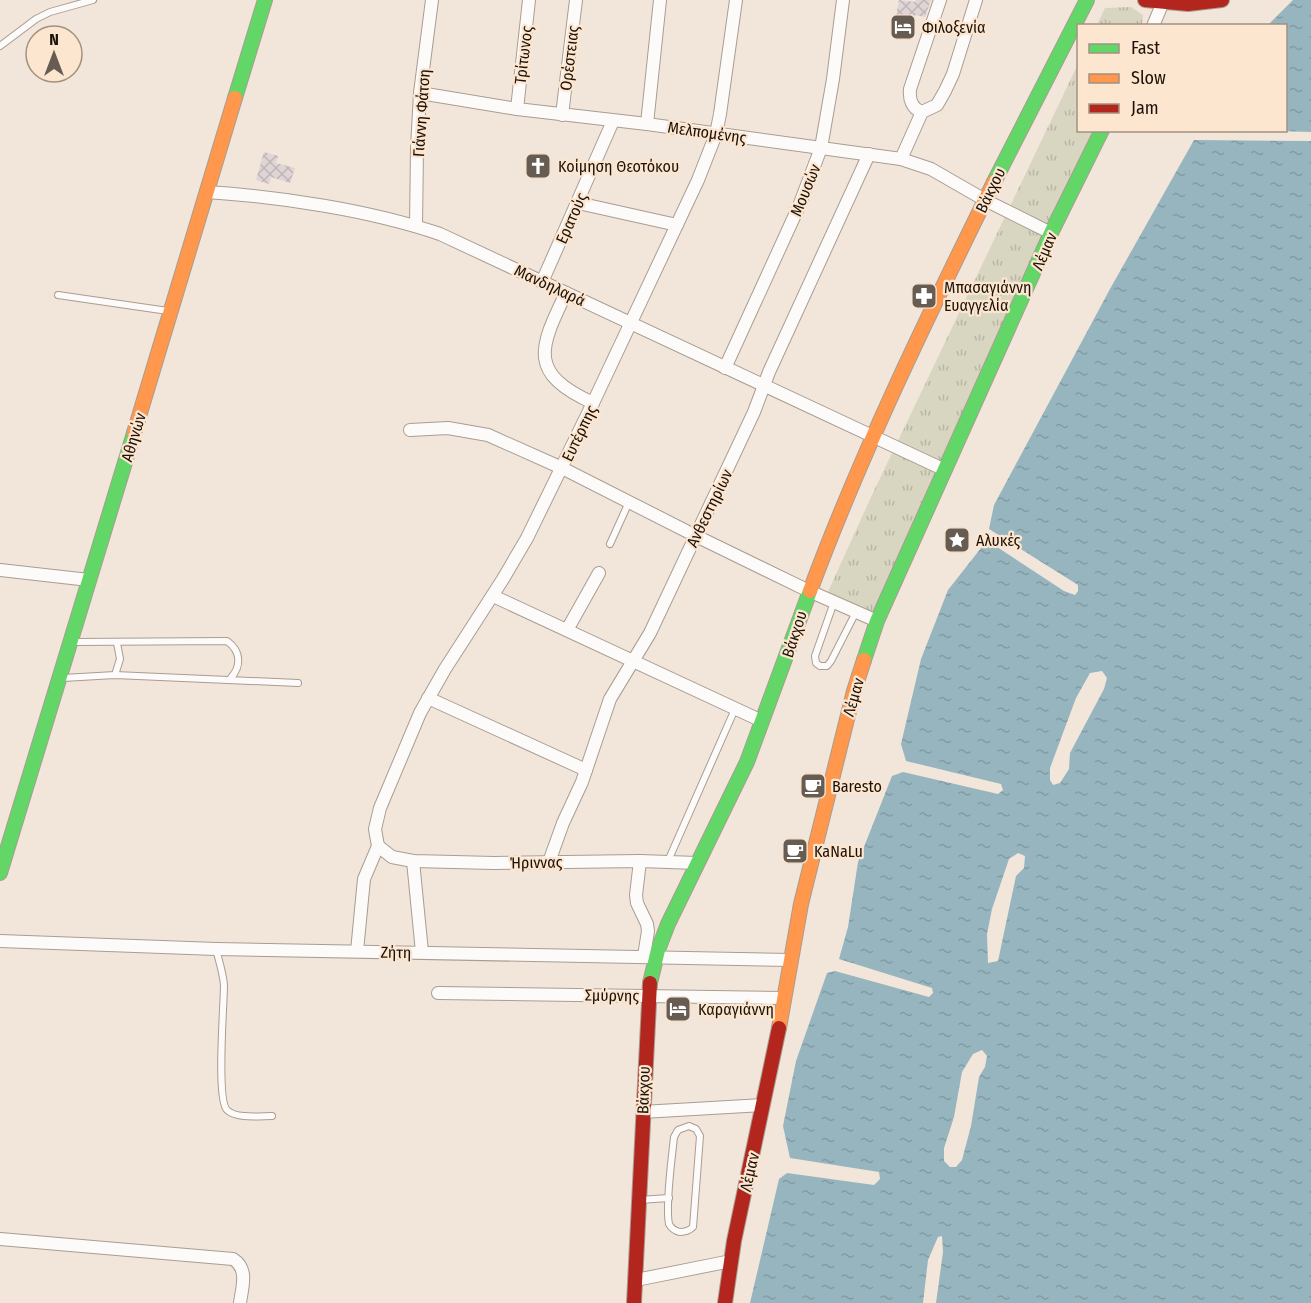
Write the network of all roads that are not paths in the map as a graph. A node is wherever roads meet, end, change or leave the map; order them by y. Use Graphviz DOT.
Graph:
graph roads {
  1 [pos="93,0"];
  2 [pos="264,0"];
  3 [pos="432,0"];
  4 [pos="529,0"];
  5 [pos="576,0"];
  6 [pos="660,0"];
  7 [pos="736,0"];
  8 [pos="843,0"];
  9 [pos="940,0"];
  10 [pos="976,0"];
  11 [pos="1087,0"];
  12 [pos="1145,0"];
  13 [pos="1222,0"];
  14 [pos="1163,2"];
  15 [pos="1154,24"];
  16 [pos="0,45"];
  17 [pos="420,93"];
  18 [pos="517,109"];
  19 [pos="922,112"];
  20 [pos="562,115"];
  21 [pos="613,121"];
  22 [pos="647,124"];
  23 [pos="1101,132"];
  24 [pos="716,134"];
  25 [pos="821,148"];
  26 [pos="869,154"];
  27 [pos="901,159"];
  28 [pos="207,192"];
  29 [pos="985,200"];
  30 [pos="578,203"];
  31 [pos="677,225"];
  32 [pos="416,226"];
  33 [pos="1051,232"];
  34 [pos="542,282"];
  35 [pos="566,293"];
  36 [pos="58,295"];
  37 [pos="171,312"];
  38 [pos="631,323"];
  39 [pos="725,368"];
  40 [pos="764,386"];
  41 [pos="593,403"];
  42 [pos="410,430"];
  43 [pos="874,438"];
  44 [pos="562,468"];
  45 [pos="945,470"];
  46 [pos="629,502"];
  47 [pos="696,536"];
  48 [pos="610,543"];
  49 [pos="0,570"];
  50 [pos="599,573"];
  51 [pos="89,580"];
  52 [pos="809,591"];
  53 [pos="493,596"];
  54 [pos="834,602"];
  55 [pos="856,612"];
  56 [pos="877,621"];
  57 [pos="567,630"];
  58 [pos="70,642"];
  59 [pos="117,643"];
  60 [pos="633,661"];
  61 [pos="115,675"];
  62 [pos="59,678"];
  63 [pos="230,679"];
  64 [pos="298,683"];
  65 [pos="428,698"];
  66 [pos="735,709"];
  67 [pos="762,722"];
  68 [pos="586,770"];
  69 [pos="378,846"];
  70 [pos="413,861"];
  71 [pos="640,861"];
  72 [pos="668,861"];
  73 [pos="549,862"];
  74 [pos="697,863"];
  75 [pos="0,873"];
  76 [pos="0,941"];
  77 [pos="216,949"];
  78 [pos="357,951"];
  79 [pos="422,952"];
  80 [pos="649,956"];
  81 [pos="791,960"];
  82 [pos="438,993"];
  83 [pos="648,995"];
  84 [pos="785,998"];
  85 [pos="763,1105"];
  86 [pos="642,1112"];
  87 [pos="272,1116"];
  88 [pos="669,1198"];
  89 [pos="639,1200"];
  90 [pos="0,1239"];
  91 [pos="731,1261"];
  92 [pos="636,1280"];
  93 [pos="240,1303"];
  94 [pos="634,1303"];
  95 [pos="725,1303"];
  1 -- 16 [label="lane"];
  2 -- 28 [label="street, Αθηνών"];
  3 -- 17 [label="street, Γιάννη Φάτση"];
  4 -- 18 [label="street, Τρίτωνος"];
  5 -- 20 [label="street, Ορέστειας"];
  6 -- 22 [label="street"];
  7 -- 24 [label="street, Ευτέρπης"];
  8 -- 25 [label="street, Μουσών"];
  9 -- 19 [label="street"];
  10 -- 19 [label="street"];
  11 -- 29 [label="street, Βάκχου"];
  12 -- 14 [label="street"];
  13 -- 14 [label="street"];
  14 -- 15 [label="street"];
  17 -- 18 [label="street, Μελπομένης"];
  17 -- 32 [label="street, Γιάννη Φάτση"];
  18 -- 20 [label="street, Μελπομένης"];
  19 -- 27 [label="street"];
  20 -- 21 [label="street, Μελπομένης"];
  21 -- 22 [label="street, Μελπομένης"];
  21 -- 30 [label="street, Ερατούς"];
  22 -- 24 [label="street, Μελπομένης"];
  23 -- 33 [label="street, Λέμαν"];
  24 -- 25 [label="street, Μελπομένης"];
  24 -- 31 [label="street, Ευτέρπης"];
  25 -- 26 [label="street, Μελπομένης"];
  25 -- 39 [label="street, Μουσών"];
  26 -- 27 [label="street, Μελπομένης"];
  26 -- 40 [label="street, Ανθεστηρίων"];
  27 -- 29 [label="street, Μελπομένης"];
  28 -- 32 [label="street, Μανδηλαρά"];
  28 -- 37 [label="street, Αθηνών"];
  29 -- 33 [label="street, Μελπομένης"];
  29 -- 43 [label="street, Βάκχου"];
  30 -- 31 [label="street"];
  30 -- 34 [label="street, Ερατούς"];
  31 -- 38 [label="street, Ευτέρπης"];
  32 -- 34 [label="street, Μανδηλαρά"];
  33 -- 45 [label="street, Λέμαν"];
  34 -- 35 [label="street, Μανδηλαρά"];
  35 -- 38 [label="street, Μανδηλαρά"];
  35 -- 41 [label="street"];
  36 -- 37 [label="lane"];
  37 -- 51 [label="street, Αθηνών"];
  38 -- 39 [label="street, Μανδηλαρά"];
  38 -- 41 [label="street, Ευτέρπης"];
  39 -- 40 [label="street, Μανδηλαρά"];
  40 -- 43 [label="street, Μανδηλαρά"];
  40 -- 47 [label="street, Ανθεστηρίων"];
  41 -- 44 [label="street, Ευτέρπης"];
  42 -- 44 [label="street"];
  43 -- 45 [label="street, Μανδηλαρά"];
  43 -- 52 [label="street, Βάκχου"];
  44 -- 46 [label="street"];
  44 -- 53 [label="street, Ευτέρπης"];
  45 -- 56 [label="street, Λέμαν"];
  46 -- 47 [label="street"];
  46 -- 48 [label="lane"];
  47 -- 52 [label="street"];
  47 -- 60 [label="street, Ανθεστηρίων"];
  49 -- 51 [label="street"];
  50 -- 57 [label="street"];
  51 -- 58 [label="street, Αθηνών"];
  52 -- 54 [label="street"];
  52 -- 67 [label="street, Βάκχου"];
  53 -- 57 [label="street"];
  53 -- 65 [label="street, Ευτέρπης"];
  54 -- 55 [label="street"];
  54 -- 55 [label="lane"];
  55 -- 56 [label="street"];
  56 -- 81 [label="street, Λέμαν"];
  57 -- 60 [label="street"];
  58 -- 59 [label="lane"];
  58 -- 62 [label="street, Αθηνών"];
  59 -- 61 [label="lane"];
  59 -- 63 [label="lane"];
  60 -- 66 [label="street"];
  60 -- 68 [label="street, Ανθεστηρίων"];
  61 -- 62 [label="lane"];
  61 -- 63 [label="lane"];
  62 -- 75 [label="street, Αθηνών"];
  63 -- 64 [label="lane"];
  65 -- 68 [label="street"];
  65 -- 69 [label="street, Ευτέρπης"];
  66 -- 67 [label="street"];
  66 -- 72 [label="lane"];
  67 -- 74 [label="street, Βάκχου"];
  68 -- 73 [label="street, Ανθεστηρίων"];
  69 -- 70 [label="street, Ήριννας"];
  69 -- 78 [label="street"];
  70 -- 73 [label="street, Ήριννας"];
  70 -- 79 [label="street"];
  71 -- 72 [label="street, Ήριννας"];
  71 -- 73 [label="street, Ήριννας"];
  71 -- 80 [label="street"];
  72 -- 74 [label="street, Ήριννας"];
  74 -- 80 [label="street, Βάκχου"];
  76 -- 77 [label="street, Ζήτη"];
  77 -- 78 [label="street, Ζήτη"];
  77 -- 87 [label="lane"];
  78 -- 79 [label="street, Ζήτη"];
  79 -- 80 [label="street, Ζήτη"];
  80 -- 81 [label="street, Ζήτη"];
  80 -- 83 [label="street, Βάκχου"];
  81 -- 84 [label="street, Λέμαν"];
  82 -- 83 [label="street, Σμύρνης"];
  83 -- 84 [label="street, Σμύρνης"];
  83 -- 86 [label="street, Βάκχου"];
  84 -- 85 [label="street, Λέμαν"];
  85 -- 86 [label="street"];
  85 -- 91 [label="street, Λέμαν"];
  86 -- 89 [label="street, Βάκχου"];
  88 -- 88 [label="lane"];
  88 -- 89 [label="lane"];
  89 -- 92 [label="street, Βάκχου"];
  90 -- 93 [label="street"];
  91 -- 92 [label="street"];
  91 -- 95 [label="street, Λέμαν"];
  92 -- 94 [label="street, Βάκχου"];
}
